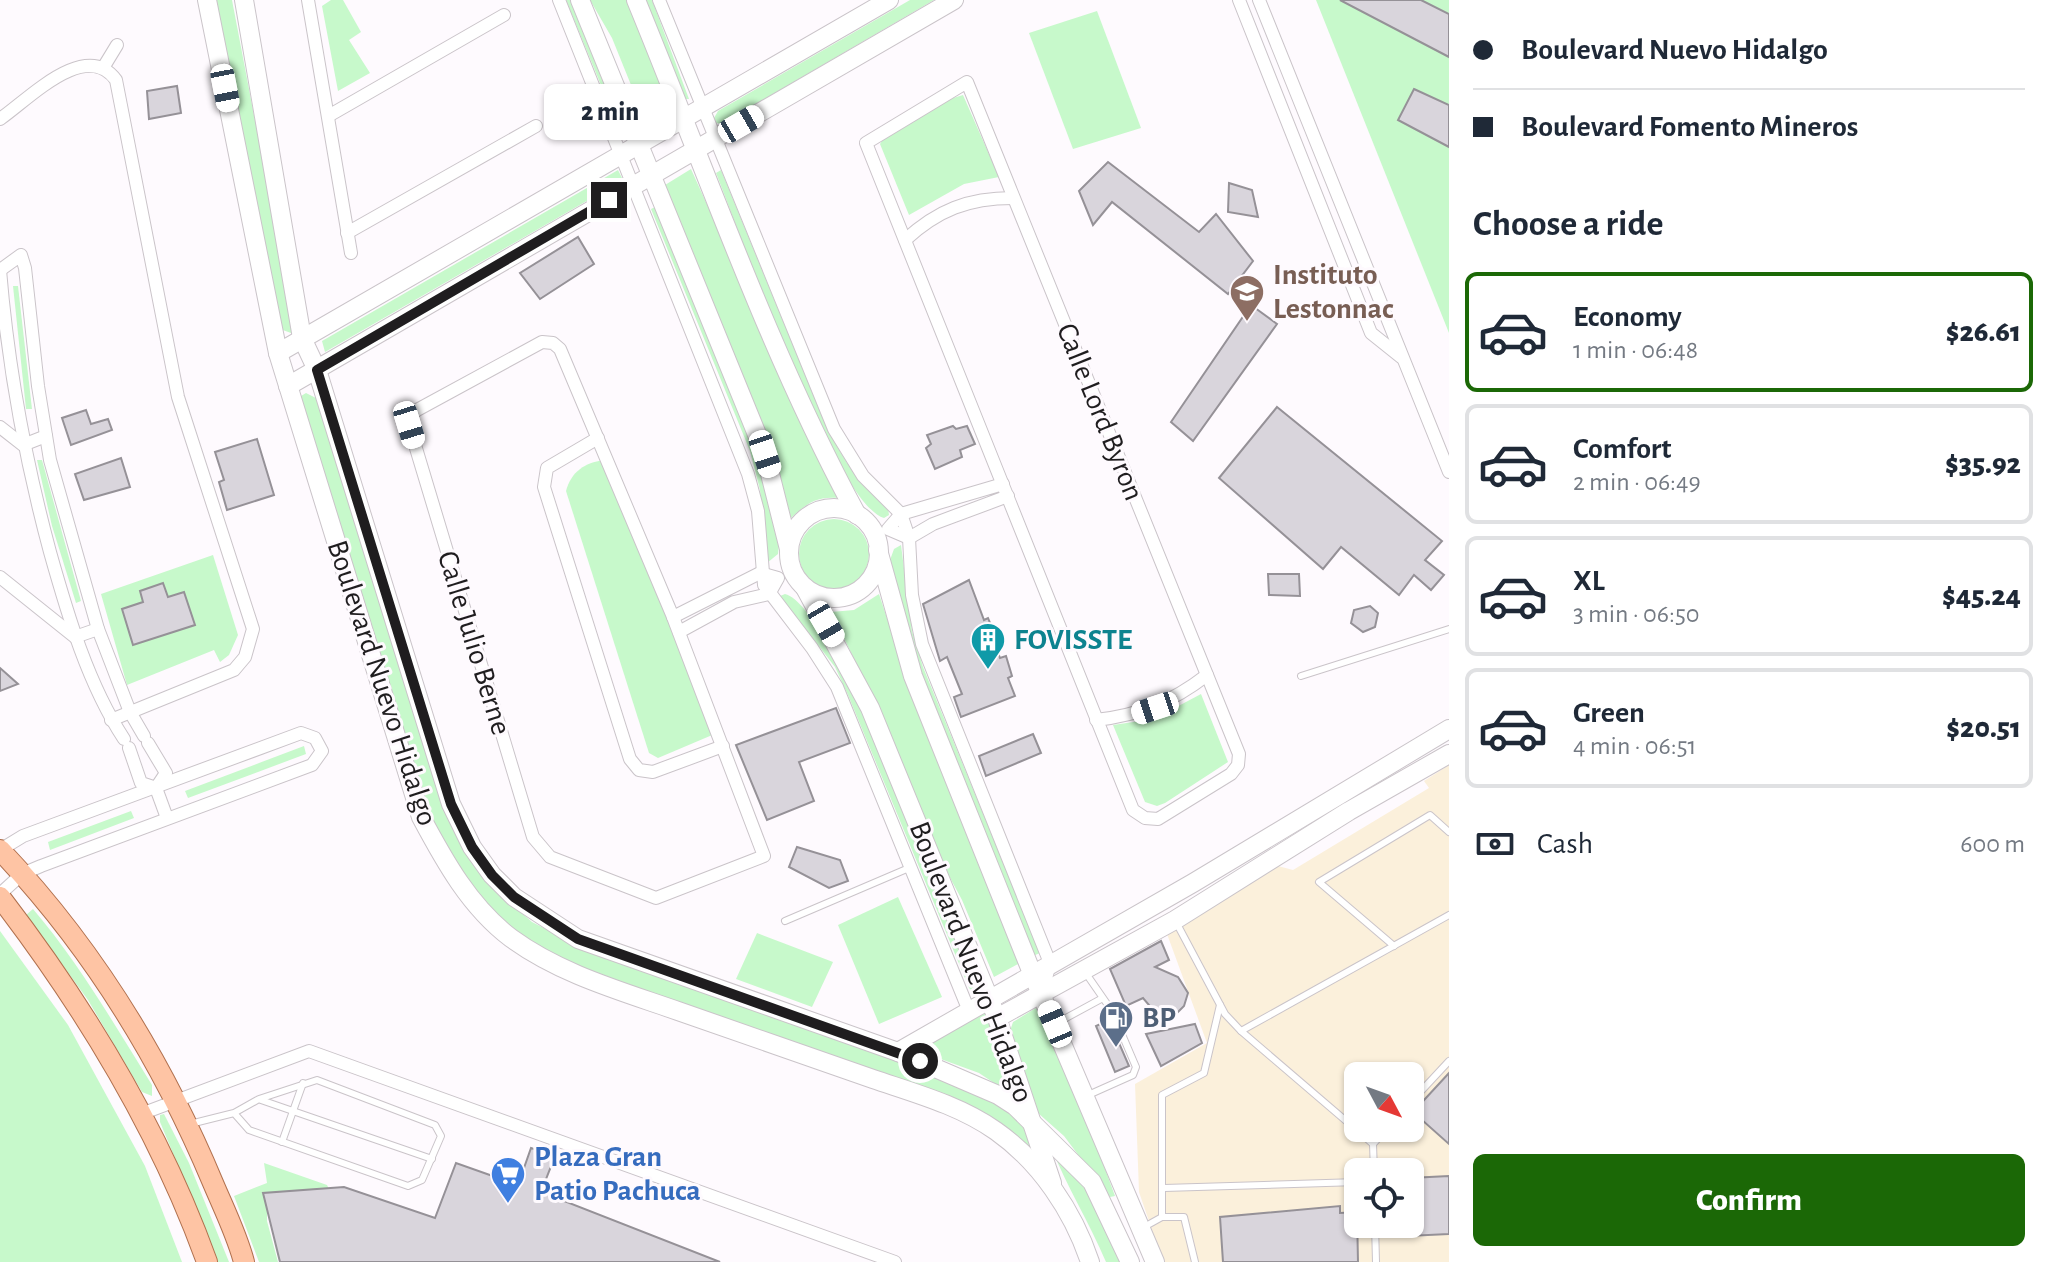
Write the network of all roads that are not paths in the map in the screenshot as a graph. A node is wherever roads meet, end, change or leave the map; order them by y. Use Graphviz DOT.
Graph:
graph roads {
  1 [pos="207,0"];
  2 [pos="244,0"];
  3 [pos="308,0"];
  4 [pos="559,0"];
  5 [pos="580,0"];
  6 [pos="636,0"];
  7 [pos="659,0"];
  8 [pos="889,0"];
  9 [pos="954,0"];
  10 [pos="1239,0"];
  11 [pos="1259,0"];
  12 [pos="504,15"];
  13 [pos="117,45"];
  14 [pos="103,68"];
  15 [pos="702,108"];
  16 [pos="330,115"];
  17 [pos="685,118"];
  18 [pos="0,119"];
  19 [pos="536,126"];
  20 [pos="714,139"];
  21 [pos="639,144"];
  22 [pos="695,150"];
  23 [pos="622,154"];
  24 [pos="653,174"];
  25 [pos="635,185"];
  26 [pos="1013,198"];
  27 [pos="347,233"];
  28 [pos="905,240"];
  29 [pos="351,253"];
  30 [pos="0,270"];
  31 [pos="302,338"];
  32 [pos="278,353"];
  33 [pos="1402,358"];
  34 [pos="317,370"];
  35 [pos="288,386"];
  36 [pos="0,427"];
  37 [pos="46,436"];
  38 [pos="598,438"];
  39 [pos="23,445"];
  40 [pos="1449,472"];
  41 [pos="1005,490"];
  42 [pos="929,508"];
  43 [pos="901,514"];
  44 [pos="857,515"];
  45 [pos="933,524"];
  46 [pos="880,538"];
  47 [pos="909,538"];
  48 [pos="789,549"];
  49 [pos="760,573"];
  50 [pos="785,574"];
  51 [pos="0,577"];
  52 [pos="805,588"];
  53 [pos="769,594"];
  54 [pos="731,596"];
  55 [pos="673,617"];
  56 [pos="98,629"];
  57 [pos="1449,629"];
  58 [pos="679,632"];
  59 [pos="75,637"];
  60 [pos="1207,675"];
  61 [pos="1301,676"];
  62 [pos="130,712"];
  63 [pos="111,720"];
  64 [pos="1096,720"];
  65 [pos="1449,729"];
  66 [pos="723,746"];
  67 [pos="1449,754"];
  68 [pos="156,788"];
  69 [pos="167,818"];
  70 [pos="1449,832"];
  71 [pos="0,850"];
  72 [pos="909,868"];
  73 [pos="22,874"];
  74 [pos="0,896"];
  75 [pos="1449,915"];
  76 [pos="1175,920"];
  77 [pos="785,921"];
  78 [pos="1394,946"];
  79 [pos="1050,963"];
  80 [pos="1084,970"];
  81 [pos="1032,973"];
  82 [pos="1042,994"];
  83 [pos="989,997"];
  84 [pos="1101,999"];
  85 [pos="1220,1005"];
  86 [pos="969,1011"];
  87 [pos="997,1018"];
  88 [pos="1055,1024"];
  89 [pos="1241,1031"];
  90 [pos="898,1052"];
  91 [pos="1449,1061"];
  92 [pos="303,1083"];
  93 [pos="1424,1088"];
  94 [pos="1086,1096"];
  95 [pos="259,1099"];
  96 [pos="176,1100"];
  97 [pos="294,1110"];
  98 [pos="234,1113"];
  99 [pos="141,1114"];
  100 [pos="1033,1121"];
  101 [pos="188,1124"];
  102 [pos="282,1142"];
  103 [pos="1373,1144"];
  104 [pos="1374,1158"];
  105 [pos="432,1159"];
  106 [pos="1344,1182"];
  107 [pos="1164,1188"];
  108 [pos="1054,1189"];
  109 [pos="1162,1217"];
  110 [pos="1142,1228"];
  111 [pos="1375,1238"];
  112 [pos="1122,1239"];
  113 [pos="207,1262"];
  114 [pos="244,1262"];
  115 [pos="895,1262"];
  116 [pos="1090,1262"];
  117 [pos="1130,1262"];
  118 [pos="1155,1262"];
  119 [pos="1195,1262"];
  120 [pos="1376,1262"];
  1 -- 32 [label="street, Boulevard Nuevo Hidalgo"];
  2 -- 31 [label="street, Boulevard Nuevo Hidalgo"];
  3 -- 16 [label="street"];
  4 -- 23 [label="street, Boulevard Nuevo Hidalgo"];
  5 -- 21 [label="street"];
  6 -- 17 [label="street"];
  7 -- 15 [label="street"];
  8 -- 15 [label="street"];
  9 -- 20 [label="street"];
  10 -- 33 [label="street"];
  11 -- 33 [label="street"];
  12 -- 16 [label="street"];
  13 -- 14 [label="street"];
  14 -- 18 [label="street"];
  14 -- 62 [label="street"];
  15 -- 17 [label="street"];
  15 -- 20 [label="street"];
  16 -- 27 [label="street"];
  17 -- 21 [label="street"];
  17 -- 22 [label="street"];
  19 -- 27 [label="street"];
  20 -- 22 [label="street"];
  20 -- 43 [label="street"];
  21 -- 23 [label="street"];
  21 -- 24 [label="street"];
  22 -- 24 [label="street"];
  22 -- 44 [label="street"];
  23 -- 25 [label="street, Boulevard Nuevo Hidalgo"];
  23 -- 31 [label="street"];
  24 -- 25 [label="street"];
  24 -- 48 [label="street"];
  25 -- 34 [label="street"];
  25 -- 49 [label="street, Boulevard Nuevo Hidalgo"];
  26 -- 28 [label="street"];
  26 -- 28 [label="street, Calle Lord Byron"];
  26 -- 60 [label="street, Calle Lord Byron"];
  27 -- 29 [label="street"];
  28 -- 41 [label="street, Calle Lord Byron"];
  30 -- 37 [label="street"];
  30 -- 39 [label="street"];
  31 -- 32 [label="street"];
  31 -- 34 [label="street, Boulevard Nuevo Hidalgo"];
  32 -- 35 [label="street, Boulevard Nuevo Hidalgo"];
  33 -- 40 [label="street"];
  34 -- 35 [label="street"];
  34 -- 90 [label="street, Boulevard Nuevo Hidalgo"];
  35 -- 108 [label="street, Boulevard Nuevo Hidalgo"];
  36 -- 39 [label="street"];
  37 -- 39 [label="street"];
  37 -- 56 [label="street"];
  38 -- 55 [label="street, Calle Julio Berne"];
  38 -- 66 [label="street"];
  38 -- 66 [label="street, Calle Julio Berne"];
  39 -- 59 [label="street"];
  41 -- 42 [label="street"];
  41 -- 45 [label="street"];
  41 -- 64 [label="street, Calle Lord Byron"];
  42 -- 43 [label="street"];
  42 -- 45 [label="street"];
  43 -- 46 [label="street"];
  43 -- 47 [label="street"];
  44 -- 46 [label="street"];
  44 -- 48 [label="street"];
  45 -- 47 [label="street"];
  46 -- 47 [label="street"];
  46 -- 52 [label="street"];
  46 -- 81 [label="street, Boulevard Nuevo Hidalgo"];
  47 -- 79 [label="street"];
  48 -- 50 [label="street"];
  49 -- 50 [label="street"];
  49 -- 53 [label="street, Boulevard Nuevo Hidalgo"];
  49 -- 54 [label="street"];
  50 -- 52 [label="street"];
  50 -- 53 [label="street"];
  51 -- 59 [label="street"];
  52 -- 83 [label="street, Boulevard Nuevo Hidalgo"];
  53 -- 54 [label="street"];
  53 -- 72 [label="street, Boulevard Nuevo Hidalgo"];
  54 -- 55 [label="street"];
  54 -- 58 [label="street"];
  55 -- 58 [label="street, Calle Julio Berne"];
  56 -- 59 [label="street"];
  56 -- 62 [label="street"];
  57 -- 61 [label="lane"];
  58 -- 66 [label="street, Calle Julio Berne"];
  59 -- 63 [label="street"];
  60 -- 64 [label="street"];
  60 -- 64 [label="street, Calle Lord Byron"];
  62 -- 63 [label="street"];
  62 -- 68 [label="street"];
  63 -- 68 [label="street"];
  65 -- 79 [label="street"];
  67 -- 76 [label="street"];
  68 -- 69 [label="street"];
  68 -- 69 [label="street"];
  68 -- 71 [label="street"];
  69 -- 73 [label="street"];
  70 -- 78 [label="lane"];
  71 -- 73 [label="main road"];
  72 -- 77 [label="lane"];
  72 -- 86 [label="street, Boulevard Nuevo Hidalgo"];
  73 -- 74 [label="street"];
  73 -- 96 [label="main road"];
  74 -- 99 [label="main road"];
  75 -- 78 [label="lane"];
  76 -- 80 [label="street"];
  76 -- 85 [label="lane"];
  78 -- 89 [label="lane"];
  79 -- 81 [label="street"];
  79 -- 82 [label="street, Boulevard Nuevo Hidalgo"];
  80 -- 82 [label="street"];
  80 -- 84 [label="lane"];
  81 -- 82 [label="street, Boulevard Nuevo Hidalgo"];
  81 -- 83 [label="street"];
  82 -- 87 [label="street"];
  82 -- 88 [label="street, Boulevard Nuevo Hidalgo"];
  83 -- 86 [label="street"];
  83 -- 87 [label="street, Boulevard Nuevo Hidalgo"];
  84 -- 88 [label="lane"];
  84 -- 94 [label="lane"];
  85 -- 89 [label="lane"];
  85 -- 107 [label="lane"];
  86 -- 90 [label="street"];
  87 -- 100 [label="street, Boulevard Nuevo Hidalgo"];
  88 -- 94 [label="street, Boulevard Nuevo Hidalgo"];
  89 -- 103 [label="lane"];
  90 -- 100 [label="street, Boulevard Nuevo Hidalgo"];
  91 -- 93 [label="lane"];
  92 -- 95 [label="lane"];
  92 -- 97 [label="lane"];
  92 -- 105 [label="lane"];
  94 -- 110 [label="street, Boulevard Nuevo Hidalgo"];
  95 -- 97 [label="lane"];
  95 -- 98 [label="lane"];
  96 -- 99 [label="street"];
  96 -- 101 [label="main road"];
  96 -- 115 [label="street"];
  97 -- 102 [label="lane"];
  97 -- 105 [label="lane"];
  98 -- 101 [label="lane"];
  98 -- 102 [label="lane"];
  99 -- 113 [label="main road"];
  100 -- 108 [label="street, Boulevard Nuevo Hidalgo"];
  100 -- 112 [label="street, Boulevard Nuevo Hidalgo"];
  101 -- 114 [label="main road"];
  102 -- 105 [label="lane"];
  103 -- 104 [label="lane"];
  106 -- 107 [label="lane"];
  107 -- 109 [label="lane"];
  108 -- 116 [label="street, Boulevard Nuevo Hidalgo"];
  109 -- 110 [label="lane"];
  109 -- 119 [label="lane"];
  110 -- 112 [label="street"];
  110 -- 118 [label="street, Boulevard Nuevo Hidalgo"];
  111 -- 120 [label="lane"];
  112 -- 117 [label="street, Boulevard Nuevo Hidalgo"];
}
